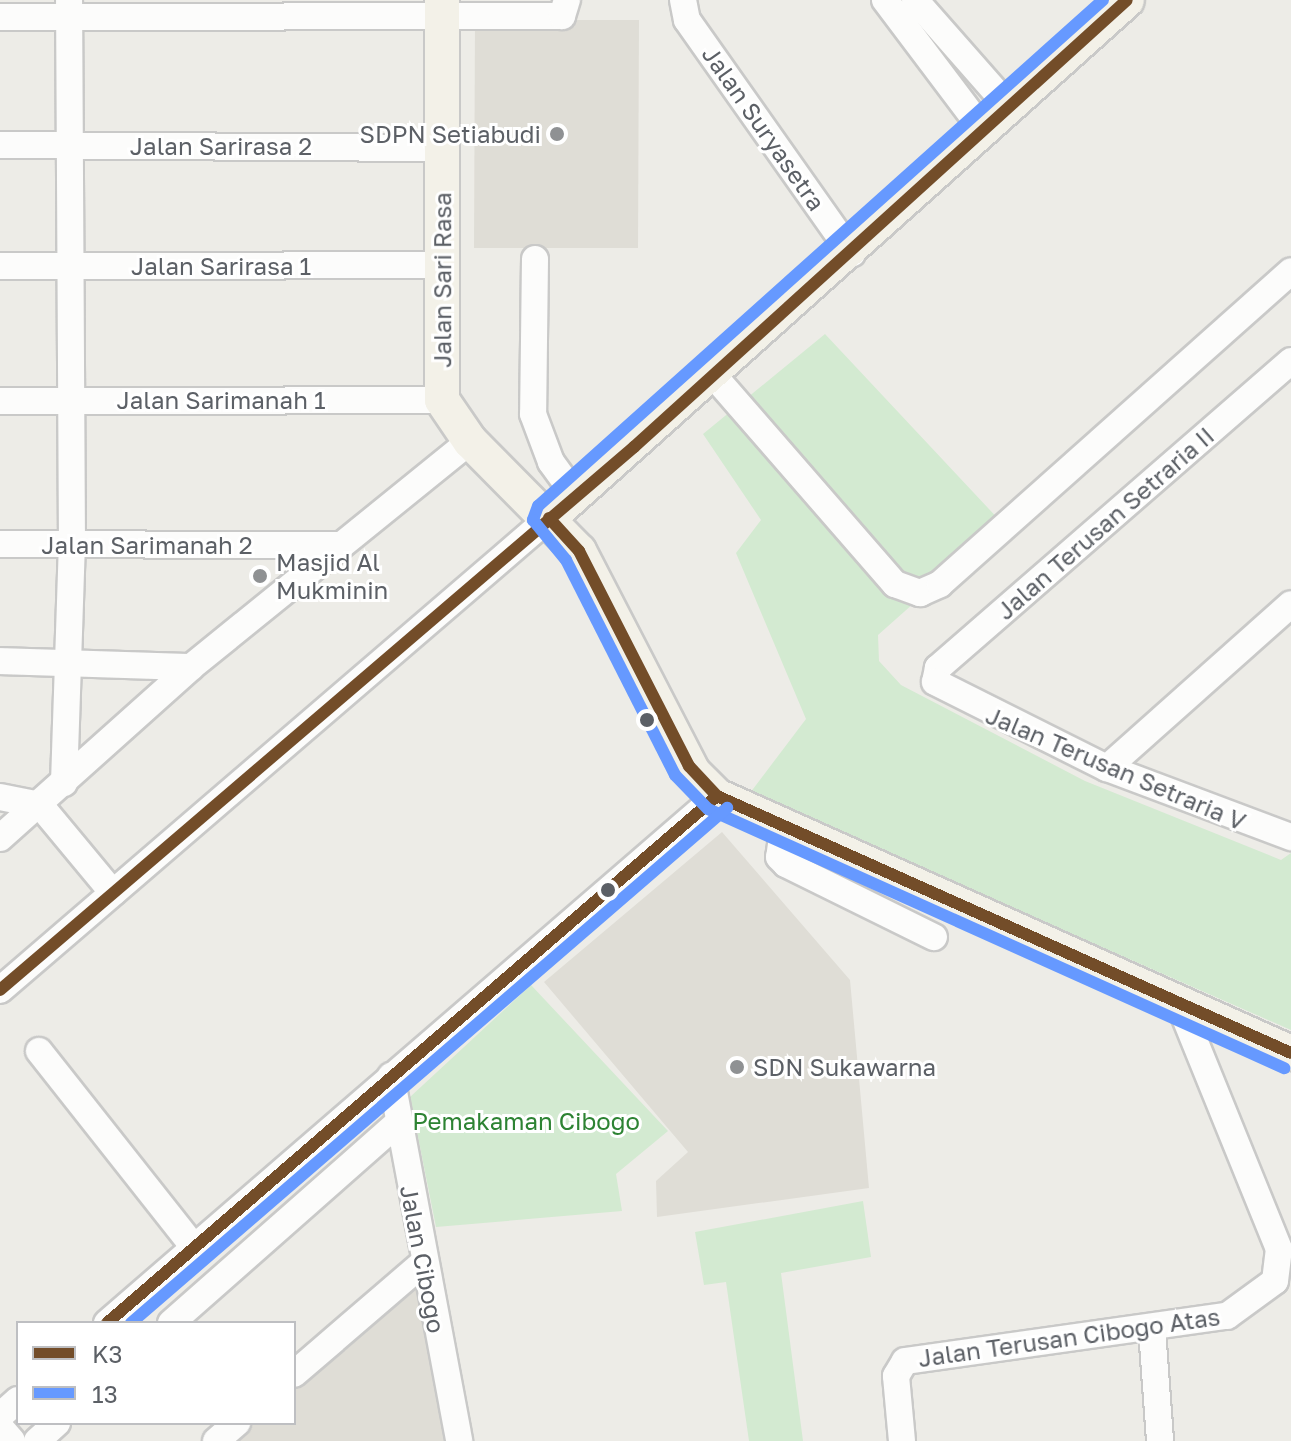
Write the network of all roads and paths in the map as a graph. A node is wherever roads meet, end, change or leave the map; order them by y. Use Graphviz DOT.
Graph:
graph roads {
  1 [pos="567,0"];
  2 [pos="683,0"];
  3 [pos="885,0"];
  4 [pos="915,0"];
  5 [pos="1127,0"];
  6 [pos="69,8"];
  7 [pos="442,9"];
  8 [pos="0,17"];
  9 [pos="1009,107"];
  10 [pos="983,130"];
  11 [pos="0,145"];
  12 [pos="70,145"];
  13 [pos="442,148"];
  14 [pos="852,254"];
  15 [pos="535,259"];
  16 [pos="441,265"];
  17 [pos="0,266"];
  18 [pos="66,267"];
  19 [pos="1291,271"];
  20 [pos="1291,361"];
  21 [pos="714,376"];
  22 [pos="442,400"];
  23 [pos="0,401"];
  24 [pos="73,401"];
  25 [pos="470,441"];
  26 [pos="575,495"];
  27 [pos="549,518"];
  28 [pos="0,544"];
  29 [pos="341,545"];
  30 [pos="72,546"];
  31 [pos="1291,604"];
  32 [pos="0,661"];
  33 [pos="69,663"];
  34 [pos="191,667"];
  35 [pos="942,691"];
  36 [pos="1107,768"];
  37 [pos="64,783"];
  38 [pos="717,796"];
  39 [pos="0,797"];
  40 [pos="40,805"];
  41 [pos="784,823"];
  42 [pos="1291,837"];
  43 [pos="0,838"];
  44 [pos="113,893"];
  45 [pos="934,937"];
  46 [pos="0,990"];
  47 [pos="1178,1000"];
  48 [pos="39,1051"];
  49 [pos="1291,1053"];
  50 [pos="391,1076"];
  51 [pos="398,1123"];
  52 [pos="194,1247"];
  53 [pos="423,1263"];
  54 [pos="109,1321"];
  55 [pos="173,1321"];
  56 [pos="1152,1329"];
  57 [pos="296,1372"];
  58 [pos="16,1402"];
  59 [pos="0,1416"];
  60 [pos="55,1425"];
  61 [pos="235,1425"];
  62 [pos="0,1427"];
  63 [pos="12,1441"];
  64 [pos="37,1441"];
  65 [pos="216,1441"];
  66 [pos="459,1441"];
  67 [pos="902,1441"];
  68 [pos="1160,1441"];
  1 -- 7 [label="street"];
  2 -- 14 [label="street, Jalan Suryasetra"];
  3 -- 10 [label="street"];
  4 -- 9 [label="street"];
  5 -- 9 [label="main road"];
  6 -- 7 [label="street"];
  6 -- 8 [label="street"];
  6 -- 12 [label="street"];
  7 -- 13 [label="main road, Jalan Sari Rasa"];
  9 -- 10 [label="main road"];
  10 -- 14 [label="main road"];
  11 -- 12 [label="street, Jalan Sarirasa 2"];
  12 -- 13 [label="street, Jalan Sarirasa 2"];
  12 -- 18 [label="street"];
  13 -- 16 [label="main road, Jalan Sari Rasa"];
  14 -- 21 [label="main road"];
  15 -- 26 [label="street"];
  16 -- 18 [label="street, Jalan Sarirasa 1"];
  16 -- 22 [label="main road, Jalan Sari Rasa"];
  17 -- 18 [label="street, Jalan Sarirasa 1"];
  18 -- 24 [label="street"];
  19 -- 21 [label="street"];
  20 -- 35 [label="street, Jalan Terusan Setraria II"];
  21 -- 26 [label="main road"];
  22 -- 24 [label="street, Jalan Sarimanah 1"];
  22 -- 25 [label="main road, Jalan Sari Rasa"];
  23 -- 24 [label="street, Jalan Sarimanah 1"];
  24 -- 30 [label="street"];
  25 -- 27 [label="main road, Jalan Sari Rasa"];
  25 -- 29 [label="street"];
  26 -- 27 [label="main road"];
  27 -- 38 [label="main road, Jalan Sari Rasa"];
  27 -- 44 [label="street"];
  28 -- 30 [label="street, Jalan Sarimanah 2"];
  29 -- 30 [label="street, Jalan Sarimanah 2"];
  29 -- 34 [label="street"];
  30 -- 33 [label="street"];
  31 -- 36 [label="street"];
  32 -- 33 [label="street"];
  33 -- 34 [label="street"];
  33 -- 37 [label="street"];
  34 -- 37 [label="street"];
  35 -- 36 [label="street, Jalan Terusan Setraria V"];
  36 -- 42 [label="street, Jalan Terusan Setraria V"];
  37 -- 40 [label="street"];
  38 -- 41 [label="main road"];
  38 -- 50 [label="street"];
  39 -- 40 [label="street"];
  40 -- 43 [label="street"];
  40 -- 44 [label="street"];
  41 -- 45 [label="street"];
  41 -- 47 [label="main road"];
  44 -- 46 [label="street"];
  47 -- 49 [label="main road"];
  47 -- 56 [label="street, Jalan Terusan Cibogo Atas"];
  48 -- 52 [label="street"];
  50 -- 51 [label="street, Jalan Cibogo"];
  50 -- 52 [label="street"];
  51 -- 53 [label="street, Jalan Cibogo"];
  51 -- 55 [label="street"];
  52 -- 54 [label="street"];
  53 -- 57 [label="street"];
  53 -- 66 [label="street, Jalan Cibogo"];
  56 -- 67 [label="street, Jalan Terusan Cibogo Atas"];
  56 -- 68 [label="street"];
  58 -- 59 [label="street"];
  60 -- 64 [label="street"];
  61 -- 65 [label="street"];
  62 -- 63 [label="street"];
}
